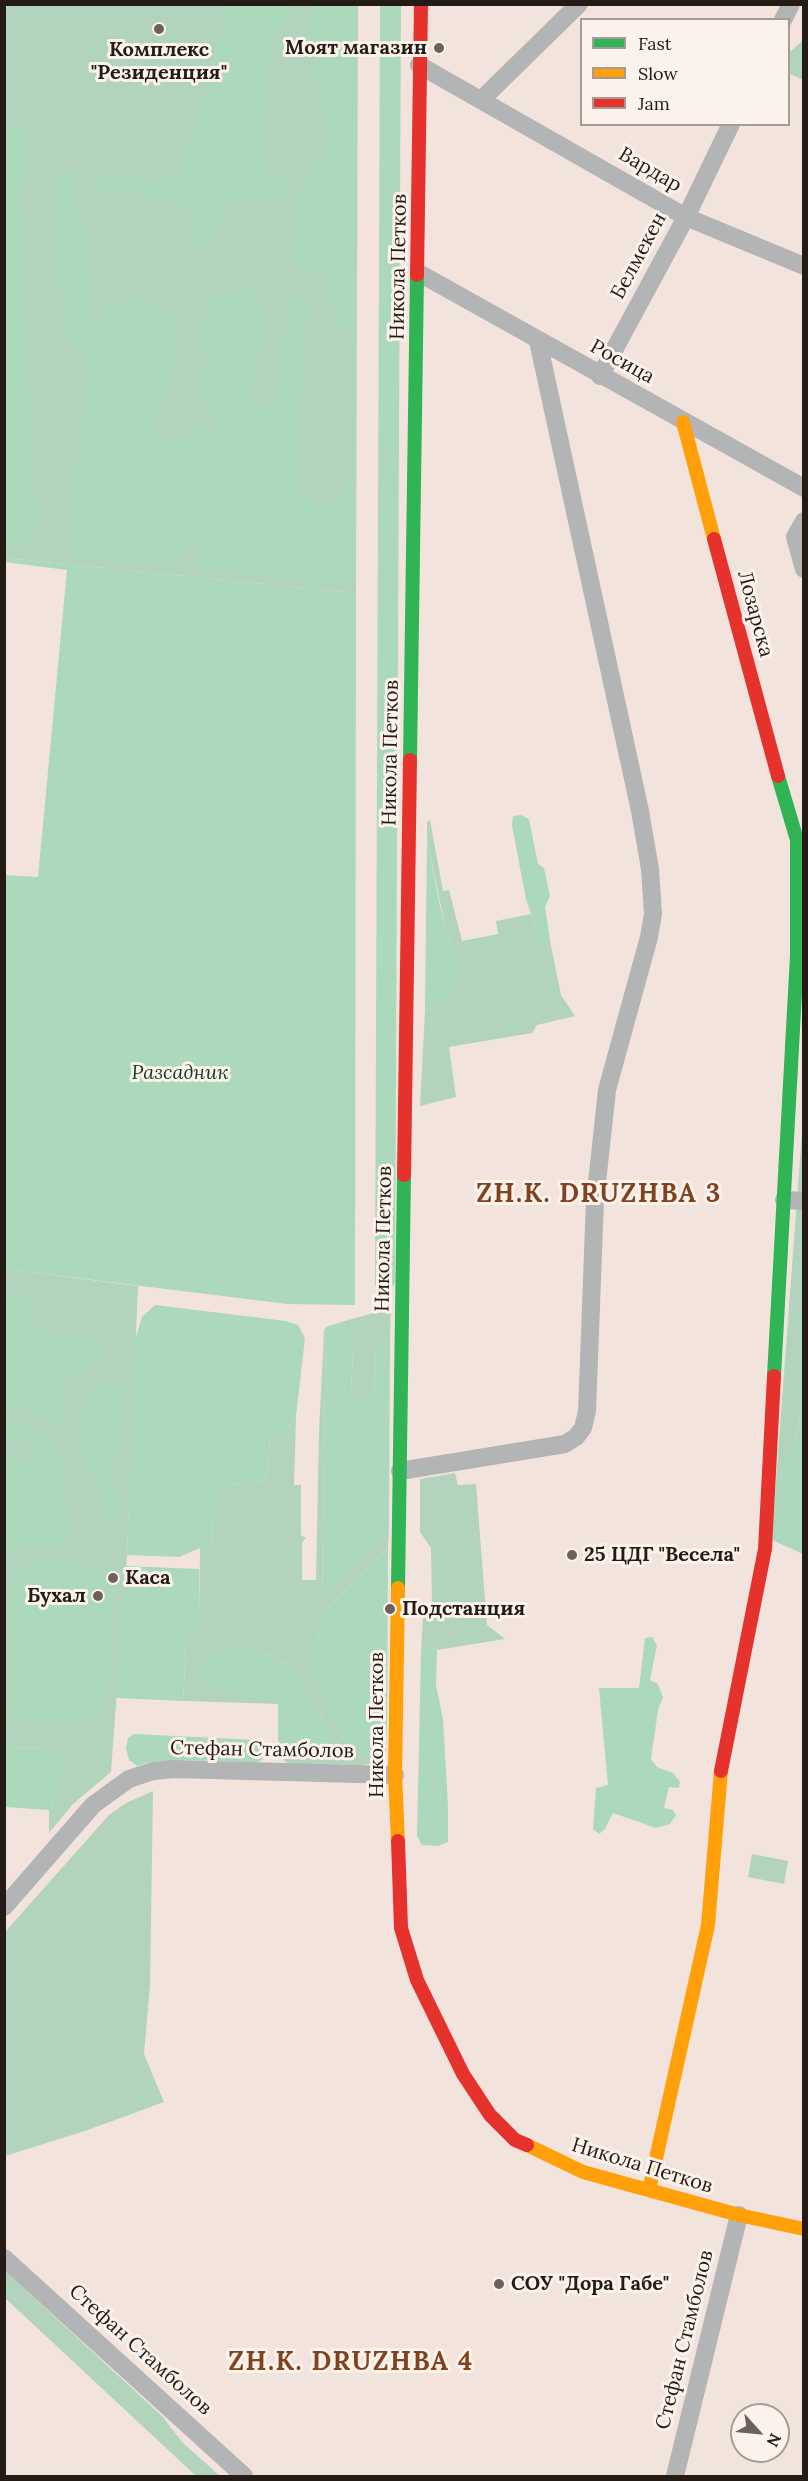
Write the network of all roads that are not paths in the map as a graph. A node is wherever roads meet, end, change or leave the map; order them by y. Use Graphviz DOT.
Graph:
graph roads {
  1 [pos="421,4"];
  2 [pos="579,4"];
  3 [pos="790,4"];
  4 [pos="784,18"];
  5 [pos="419,65"];
  6 [pos="481,100"];
  7 [pos="730,126"];
  8 [pos="686,217"];
  9 [pos="804,266"];
  10 [pos="419,273"];
  11 [pos="538,341"];
  12 [pos="600,376"];
  13 [pos="683,422"];
  14 [pos="804,488"];
  15 [pos="804,521"];
  16 [pos="804,569"];
  17 [pos="784,1200"];
  18 [pos="804,1201"];
  19 [pos="400,1471"];
  20 [pos="395,1775"];
  21 [pos="4,1907"];
  22 [pos="649,2190"];
  23 [pos="739,2215"];
  24 [pos="804,2229"];
  25 [pos="4,2258"];
  26 [pos="244,2476"];
  27 [pos="675,2476"];
  1 -- 5 [label="street, Никола Петков"];
  2 -- 6 [label="street"];
  3 -- 4 [label="street"];
  5 -- 6 [label="street, Вардар"];
  5 -- 10 [label="street, Никола Петков"];
  6 -- 8 [label="street, Вардар"];
  7 -- 8 [label="street, Белмекен"];
  8 -- 9 [label="street, Вардар"];
  8 -- 12 [label="street, Белмекен"];
  10 -- 11 [label="street, Росица"];
  10 -- 19 [label="street, Никола Петков"];
  11 -- 12 [label="street, Росица"];
  11 -- 19 [label="street"];
  12 -- 13 [label="street, Росица"];
  13 -- 14 [label="street, Росица"];
  13 -- 17 [label="street, Лозарска"];
  15 -- 16 [label="street"];
  17 -- 18 [label="street"];
  17 -- 22 [label="street, Лозарска"];
  19 -- 20 [label="street, Никола Петков"];
  20 -- 21 [label="street, Стефан Стамболов"];
  20 -- 22 [label="street, Никола Петков"];
  22 -- 23 [label="street, Никола Петков"];
  23 -- 24 [label="street, Никола Петков"];
  23 -- 27 [label="street, Стефан Стамболов"];
  25 -- 26 [label="street, Стефан Стамболов"];
}
